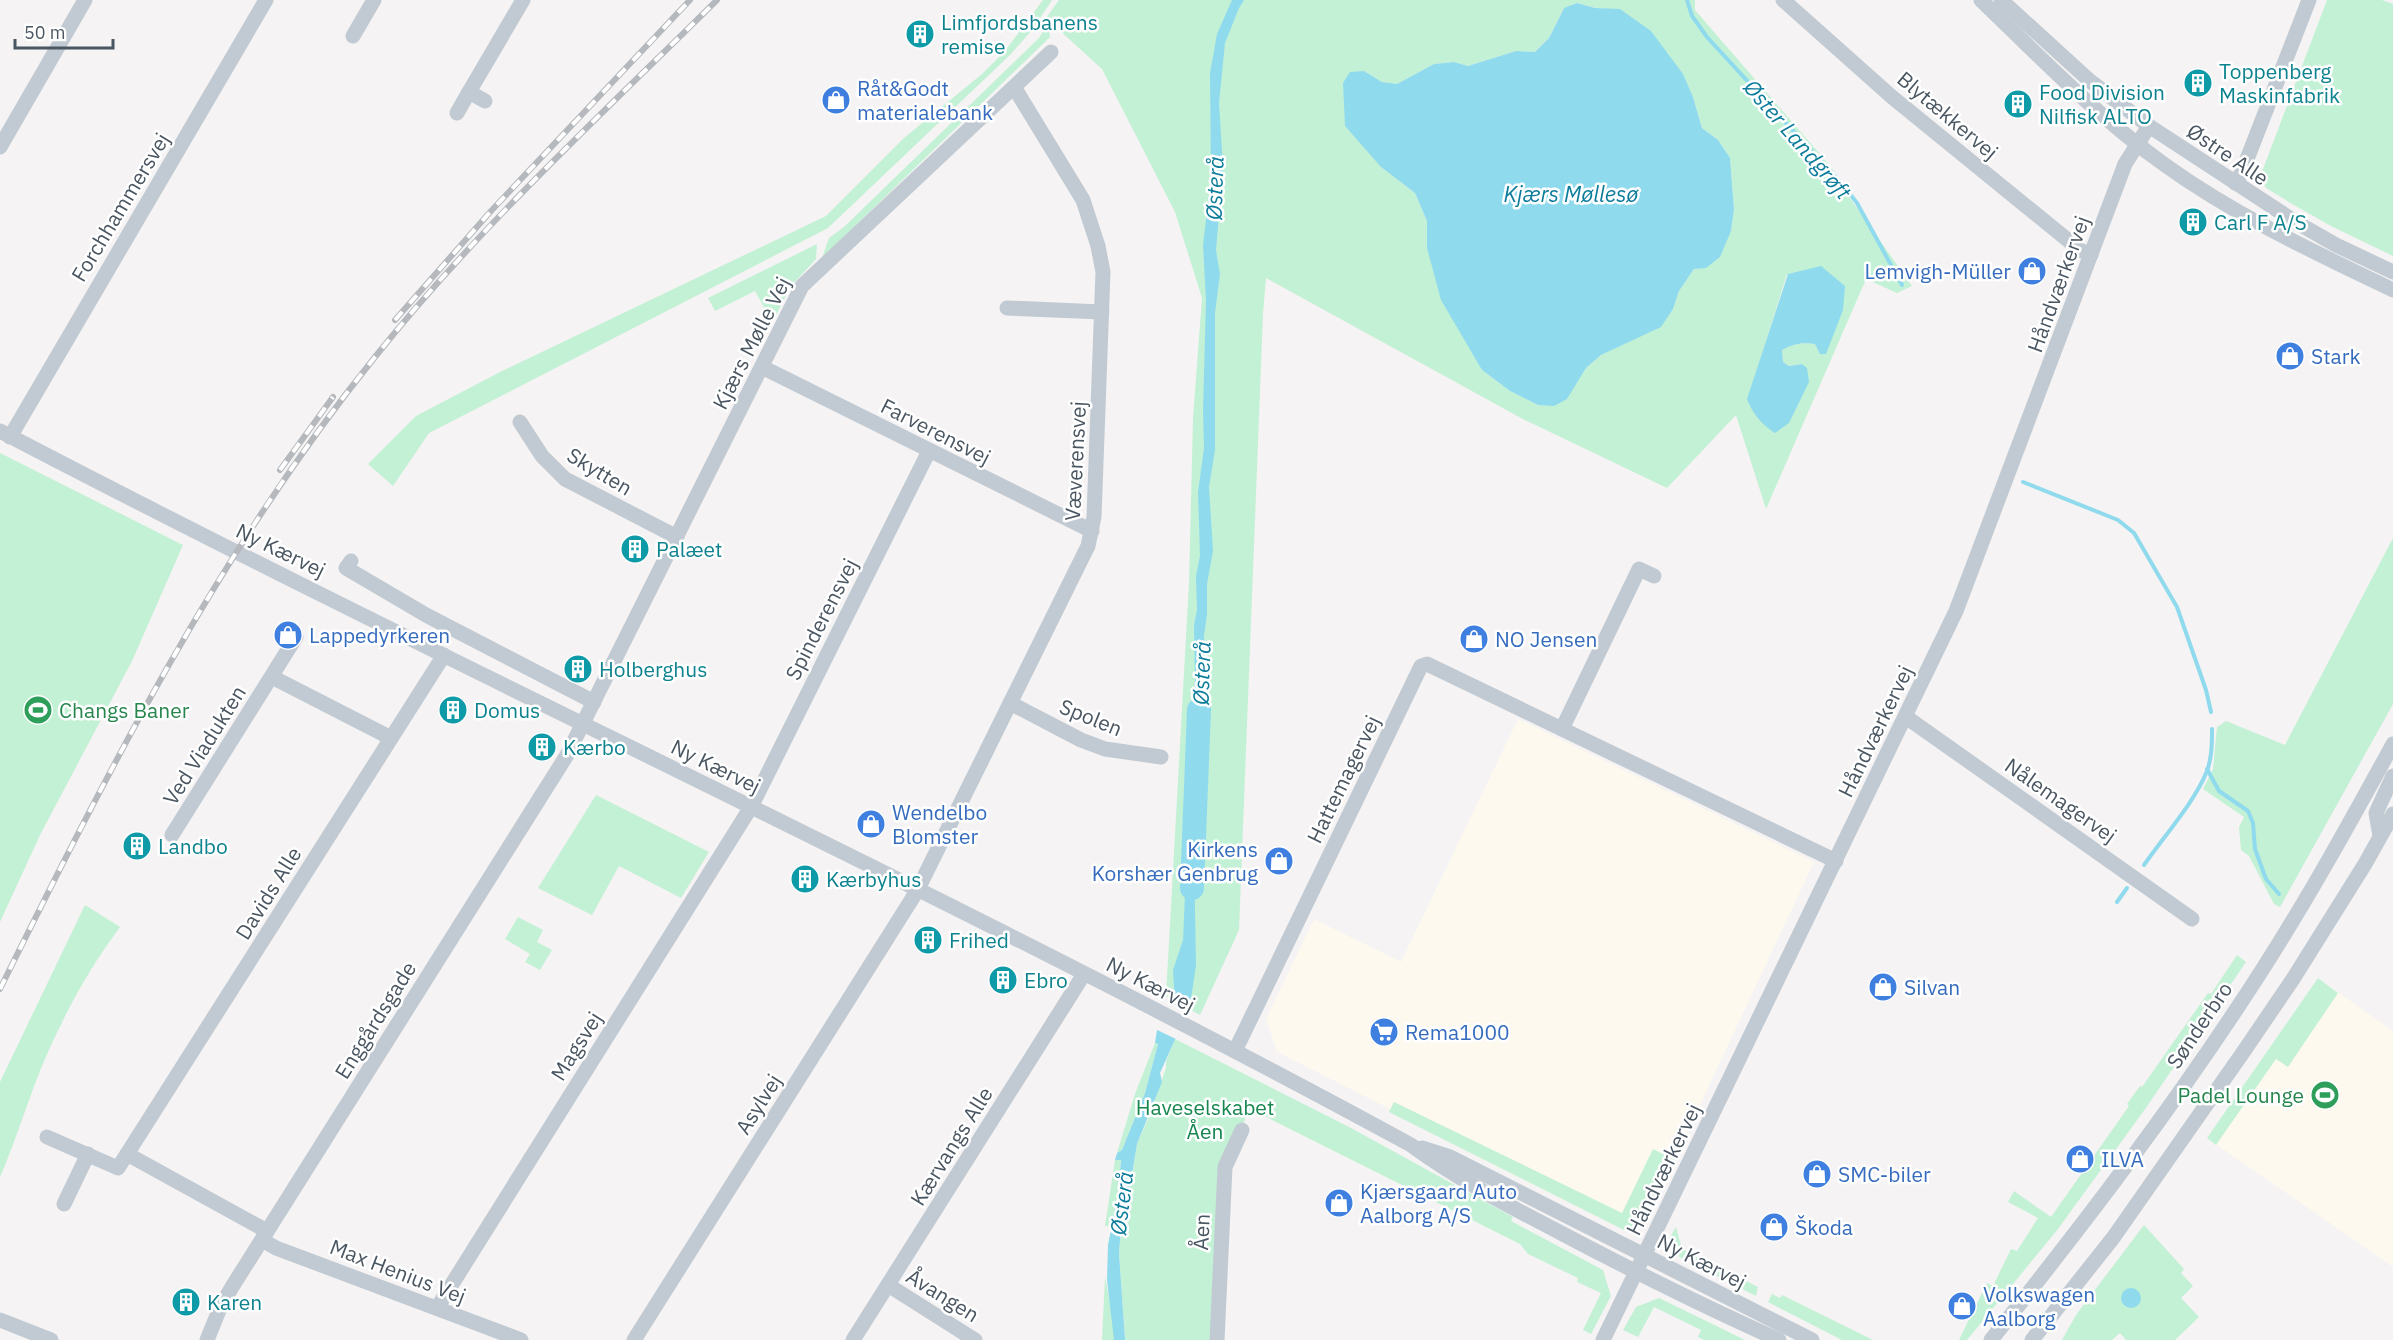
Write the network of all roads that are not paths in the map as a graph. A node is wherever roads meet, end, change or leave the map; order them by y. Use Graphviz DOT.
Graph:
graph roads {
  1 [pos="85,0"];
  2 [pos="266,0"];
  3 [pos="374,0"];
  4 [pos="523,0"];
  5 [pos="1783,0"];
  6 [pos="1981,0"];
  7 [pos="2001,0"];
  8 [pos="2309,0"];
  9 [pos="354,36"];
  10 [pos="1051,52"];
  11 [pos="1014,87"];
  12 [pos="469,92"];
  13 [pos="485,102"];
  14 [pos="457,113"];
  15 [pos="2149,126"];
  16 [pos="2137,143"];
  17 [pos="0,147"];
  18 [pos="2235,183"];
  19 [pos="2091,255"];
  20 [pos="2393,272"];
  21 [pos="2393,290"];
  22 [pos="1007,308"];
  23 [pos="1102,312"];
  24 [pos="762,367"];
  25 [pos="520,422"];
  26 [pos="5,434"];
  27 [pos="929,451"];
  28 [pos="1092,531"];
  29 [pos="677,537"];
  30 [pos="351,561"];
  31 [pos="1654,576"];
  32 [pos="296,637"];
  33 [pos="444,655"];
  34 [pos="272,677"];
  35 [pos="594,702"];
  36 [pos="1010,703"];
  37 [pos="1906,717"];
  38 [pos="582,724"];
  39 [pos="1562,729"];
  40 [pos="391,738"];
  41 [pos="2393,744"];
  42 [pos="1161,757"];
  43 [pos="2393,776"];
  44 [pos="751,807"];
  45 [pos="2376,813"];
  46 [pos="2392,816"];
  47 [pos="2349,826"];
  48 [pos="172,835"];
  49 [pos="2387,840"];
  50 [pos="1836,861"];
  51 [pos="917,891"];
  52 [pos="2192,919"];
  53 [pos="1084,974"];
  54 [pos="1235,1051"];
  55 [pos="1242,1130"];
  56 [pos="47,1137"];
  57 [pos="1411,1145"];
  58 [pos="88,1154"];
  59 [pos="127,1154"];
  60 [pos="64,1204"];
  61 [pos="264,1235"];
  62 [pos="1644,1256"];
  63 [pos="2055,1260"];
  64 [pos="1636,1273"];
  65 [pos="888,1285"];
  66 [pos="437,1308"];
  67 [pos="0,1320"];
  68 [pos="51,1340"];
  69 [pos="207,1340"];
  70 [pos="521,1340"];
  71 [pos="634,1340"];
  72 [pos="853,1340"];
  73 [pos="975,1340"];
  74 [pos="1217,1340"];
  75 [pos="1603,1340"];
  76 [pos="1779,1340"];
  77 [pos="1812,1340"];
  78 [pos="1991,1340"];
  79 [pos="2001,1340"];
  80 [pos="2032,1340"];
  1 -- 17 [label="street"];
  2 -- 26 [label="street, Forchhammersvej"];
  3 -- 9 [label="street"];
  4 -- 12 [label="street"];
  5 -- 19 [label="street, Blytækkervej"];
  6 -- 16 [label="street, Østre Alle"];
  7 -- 15 [label="street, Østre Alle"];
  8 -- 18 [label="street"];
  10 -- 11 [label="street, Kjærs Mølle Vej"];
  11 -- 23 [label="street, Væverensvej"];
  11 -- 24 [label="street, Kjærs Mølle Vej"];
  12 -- 13 [label="street"];
  12 -- 14 [label="street"];
  15 -- 16 [label="street, Håndværkervej"];
  15 -- 18 [label="street, Østre Alle"];
  16 -- 19 [label="street, Håndværkervej"];
  16 -- 21 [label="street, Østre Alle"];
  18 -- 20 [label="street, Østre Alle"];
  19 -- 37 [label="street, Håndværkervej"];
  22 -- 23 [label="street"];
  23 -- 28 [label="street, Væverensvej"];
  24 -- 27 [label="street, Farverensvej"];
  24 -- 29 [label="street, Kjærs Mølle Vej"];
  25 -- 29 [label="street, Skytten"];
  26 -- 33 [label="street, Ny Kærvej"];
  27 -- 28 [label="street, Farverensvej"];
  27 -- 44 [label="street, Spinderensvej"];
  28 -- 36 [label="street, Væverensvej"];
  29 -- 35 [label="street, Kjærs Mølle Vej"];
  30 -- 35 [label="street, Ny Kærvej"];
  31 -- 39 [label="street"];
  32 -- 34 [label="street, Ved Viadukten"];
  33 -- 38 [label="street, Ny Kærvej"];
  33 -- 40 [label="street, Davids Alle"];
  34 -- 40 [label="street, Ved Viadukten"];
  34 -- 48 [label="street, Ved Viadukten"];
  35 -- 38 [label="street, Kjærs Mølle Vej"];
  36 -- 42 [label="street, Spolen"];
  36 -- 51 [label="street, Væverensvej"];
  37 -- 50 [label="street, Håndværkervej"];
  37 -- 52 [label="street, Nålemagervej"];
  38 -- 44 [label="street, Ny Kærvej"];
  38 -- 61 [label="street, Enggårdsgade"];
  39 -- 50 [label="street, Hattemagervej"];
  39 -- 54 [label="street, Hattemagervej"];
  40 -- 59 [label="street, Davids Alle"];
  41 -- 47 [label="street, Sønderbro"];
  43 -- 45 [label="street"];
  44 -- 51 [label="street, Ny Kærvej"];
  44 -- 66 [label="street, Magsvej"];
  45 -- 46 [label="street"];
  45 -- 47 [label="street"];
  45 -- 49 [label="street"];
  46 -- 49 [label="street"];
  47 -- 63 [label="street, Sønderbro"];
  49 -- 80 [label="street"];
  50 -- 62 [label="street, Håndværkervej"];
  51 -- 53 [label="street, Ny Kærvej"];
  51 -- 71 [label="street, Asylvej"];
  53 -- 54 [label="street, Ny Kærvej"];
  53 -- 65 [label="street, Kærvangs Alle"];
  54 -- 57 [label="street, Ny Kærvej"];
  55 -- 74 [label="street, Åen"];
  56 -- 58 [label="street"];
  57 -- 62 [label="street, Ny Kærvej"];
  57 -- 64 [label="street, Ny Kærvej"];
  58 -- 59 [label="street"];
  58 -- 60 [label="street"];
  59 -- 61 [label="street"];
  61 -- 66 [label="street, Max Henius Vej"];
  61 -- 69 [label="street, Enggårdsgade"];
  62 -- 64 [label="street, Håndværkervej"];
  62 -- 77 [label="street, Ny Kærvej"];
  63 -- 78 [label="street, Sønderbro"];
  63 -- 79 [label="street"];
  64 -- 75 [label="street, Håndværkervej"];
  64 -- 76 [label="street, Ny Kærvej"];
  65 -- 72 [label="street, Kærvangs Alle"];
  65 -- 73 [label="street, Åvangen"];
  66 -- 70 [label="street, Max Henius Vej"];
  67 -- 68 [label="street"];
}
